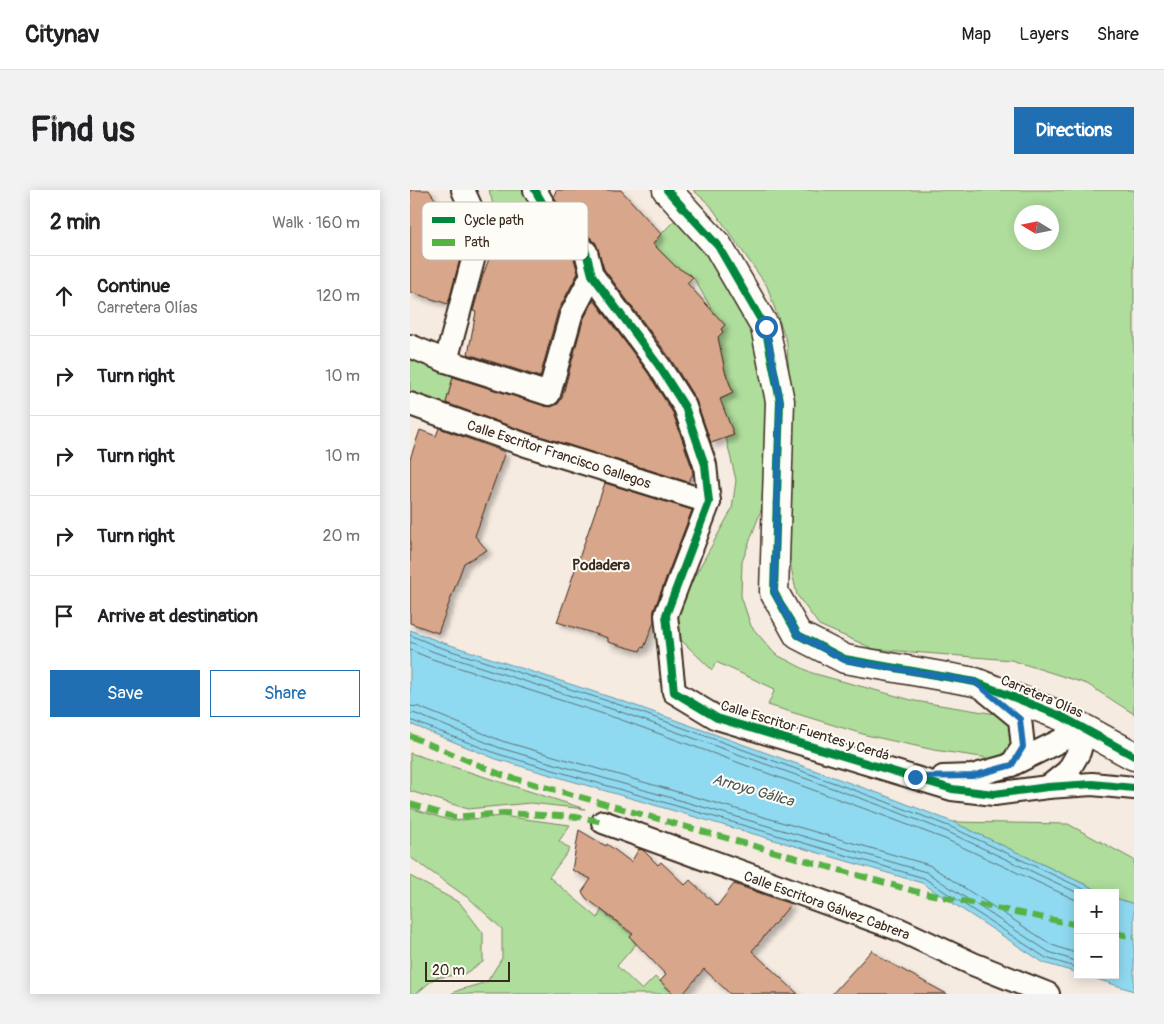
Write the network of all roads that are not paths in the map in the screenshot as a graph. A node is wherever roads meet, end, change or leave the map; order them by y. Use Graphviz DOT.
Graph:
graph roads {
  1 [pos="463,190"];
  2 [pos="535,190"];
  3 [pos="667,190"];
  4 [pos="468,202"];
  5 [pos="542,202"];
  6 [pos="472,260"];
  7 [pos="588,260"];
  8 [pos="592,275"];
  9 [pos="410,346"];
  10 [pos="446,361"];
  11 [pos="410,404"];
  12 [pos="709,502"];
  13 [pos="975,682"];
  14 [pos="1086,728"];
  15 [pos="1134,756"];
  16 [pos="1012,765"];
  17 [pos="915,777"];
  18 [pos="1048,786"];
  19 [pos="1134,788"];
  20 [pos="604,822"];
  21 [pos="1048,994"];
  1 -- 4 [label="street"];
  2 -- 5 [label="street, Calle Escritor Fuentes y Cerdá"];
  3 -- 13 [label="main road, Carretera Olías"];
  6 -- 10 [label="street"];
  7 -- 8 [label="street, Calle Escritor Fuentes y Cerdá"];
  8 -- 10 [label="street"];
  8 -- 12 [label="street, Calle Escritor Fuentes y Cerdá"];
  9 -- 10 [label="street"];
  11 -- 12 [label="street, Calle Escritor Francisco Gallegos"];
  12 -- 17 [label="street, Calle Escritor Fuentes y Cerdá"];
  13 -- 14 [label="main road, Carretera Olías"];
  13 -- 16 [label="street"];
  14 -- 15 [label="main road, Carretera Olías"];
  14 -- 16 [label="street, Calle Escritor Fuentes y Cerdá"];
  14 -- 18 [label="street, Calle Escritor Fuentes y Cerdá"];
  16 -- 17 [label="street, Calle Escritor Fuentes y Cerdá"];
  17 -- 18 [label="street, Calle Escritor Fuentes y Cerdá"];
  18 -- 19 [label="street, Calle Escritor Fuentes y Cerdá"];
  20 -- 21 [label="street, Calle Escritora Gálvez Cabrera"];
}
